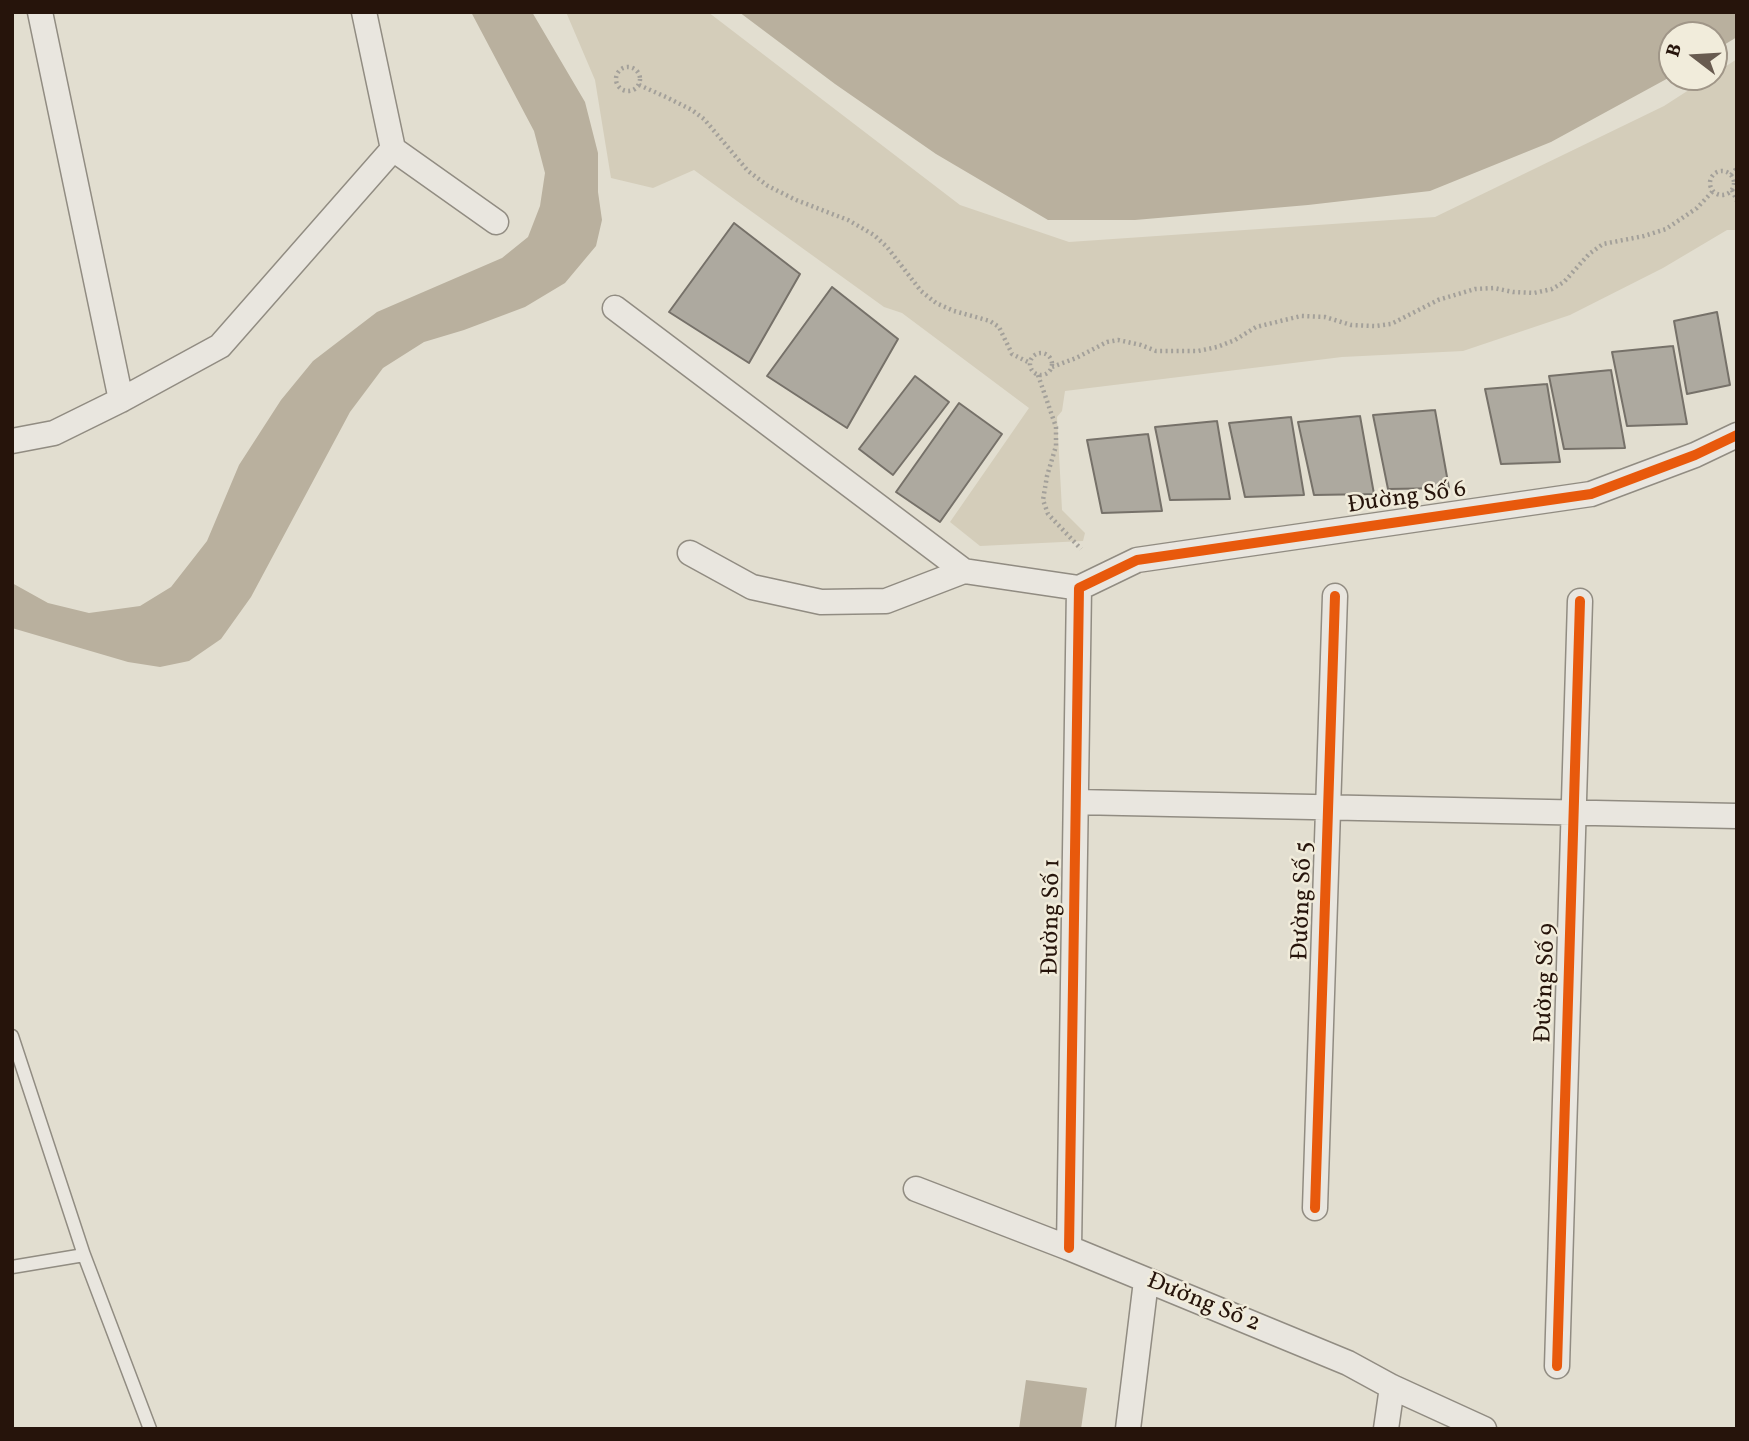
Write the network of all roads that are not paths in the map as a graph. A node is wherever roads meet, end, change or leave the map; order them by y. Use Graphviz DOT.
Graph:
graph roads {
  1 [pos="40,12"];
  2 [pos="363,12"];
  3 [pos="393,149"];
  4 [pos="496,222"];
  5 [pos="615,308"];
  6 [pos="121,400"];
  7 [pos="1737,435"];
  8 [pos="12,441"];
  9 [pos="690,554"];
  10 [pos="964,571"];
  11 [pos="1079,588"];
  12 [pos="1335,597"];
  13 [pos="1580,601"];
  14 [pos="1076,802"];
  15 [pos="1328,807"];
  16 [pos="1573,813"];
  17 [pos="1737,816"];
  18 [pos="12,1036"];
  19 [pos="916,1189"];
  20 [pos="1315,1208"];
  21 [pos="1069,1248"];
  22 [pos="84,1255"];
  23 [pos="12,1267"];
  24 [pos="1146,1281"];
  25 [pos="1557,1366"];
  26 [pos="1392,1387"];
  27 [pos="150,1429"];
  28 [pos="1128,1429"];
  29 [pos="1386,1429"];
  30 [pos="1484,1429"];
  1 -- 6 [label="street"];
  2 -- 3 [label="street"];
  3 -- 4 [label="street"];
  3 -- 6 [label="street"];
  5 -- 10 [label="street"];
  6 -- 8 [label="street"];
  7 -- 11 [label="street, Đường Số 6"];
  9 -- 10 [label="street"];
  10 -- 11 [label="street"];
  11 -- 14 [label="street, Đường Số 1"];
  12 -- 15 [label="street, Đường Số 5"];
  13 -- 16 [label="street, Đường Số 9"];
  14 -- 15 [label="street"];
  14 -- 21 [label="street, Đường Số 1"];
  15 -- 16 [label="street"];
  15 -- 20 [label="street, Đường Số 5"];
  16 -- 17 [label="street"];
  16 -- 25 [label="street, Đường Số 9"];
  18 -- 22 [label="lane"];
  19 -- 21 [label="street, Đường Số 2"];
  21 -- 24 [label="street, Đường Số 2"];
  22 -- 23 [label="lane"];
  22 -- 27 [label="lane"];
  24 -- 26 [label="street, Đường Số 2"];
  24 -- 28 [label="street"];
  26 -- 29 [label="street"];
  26 -- 30 [label="street, Đường Số 2"];
}
